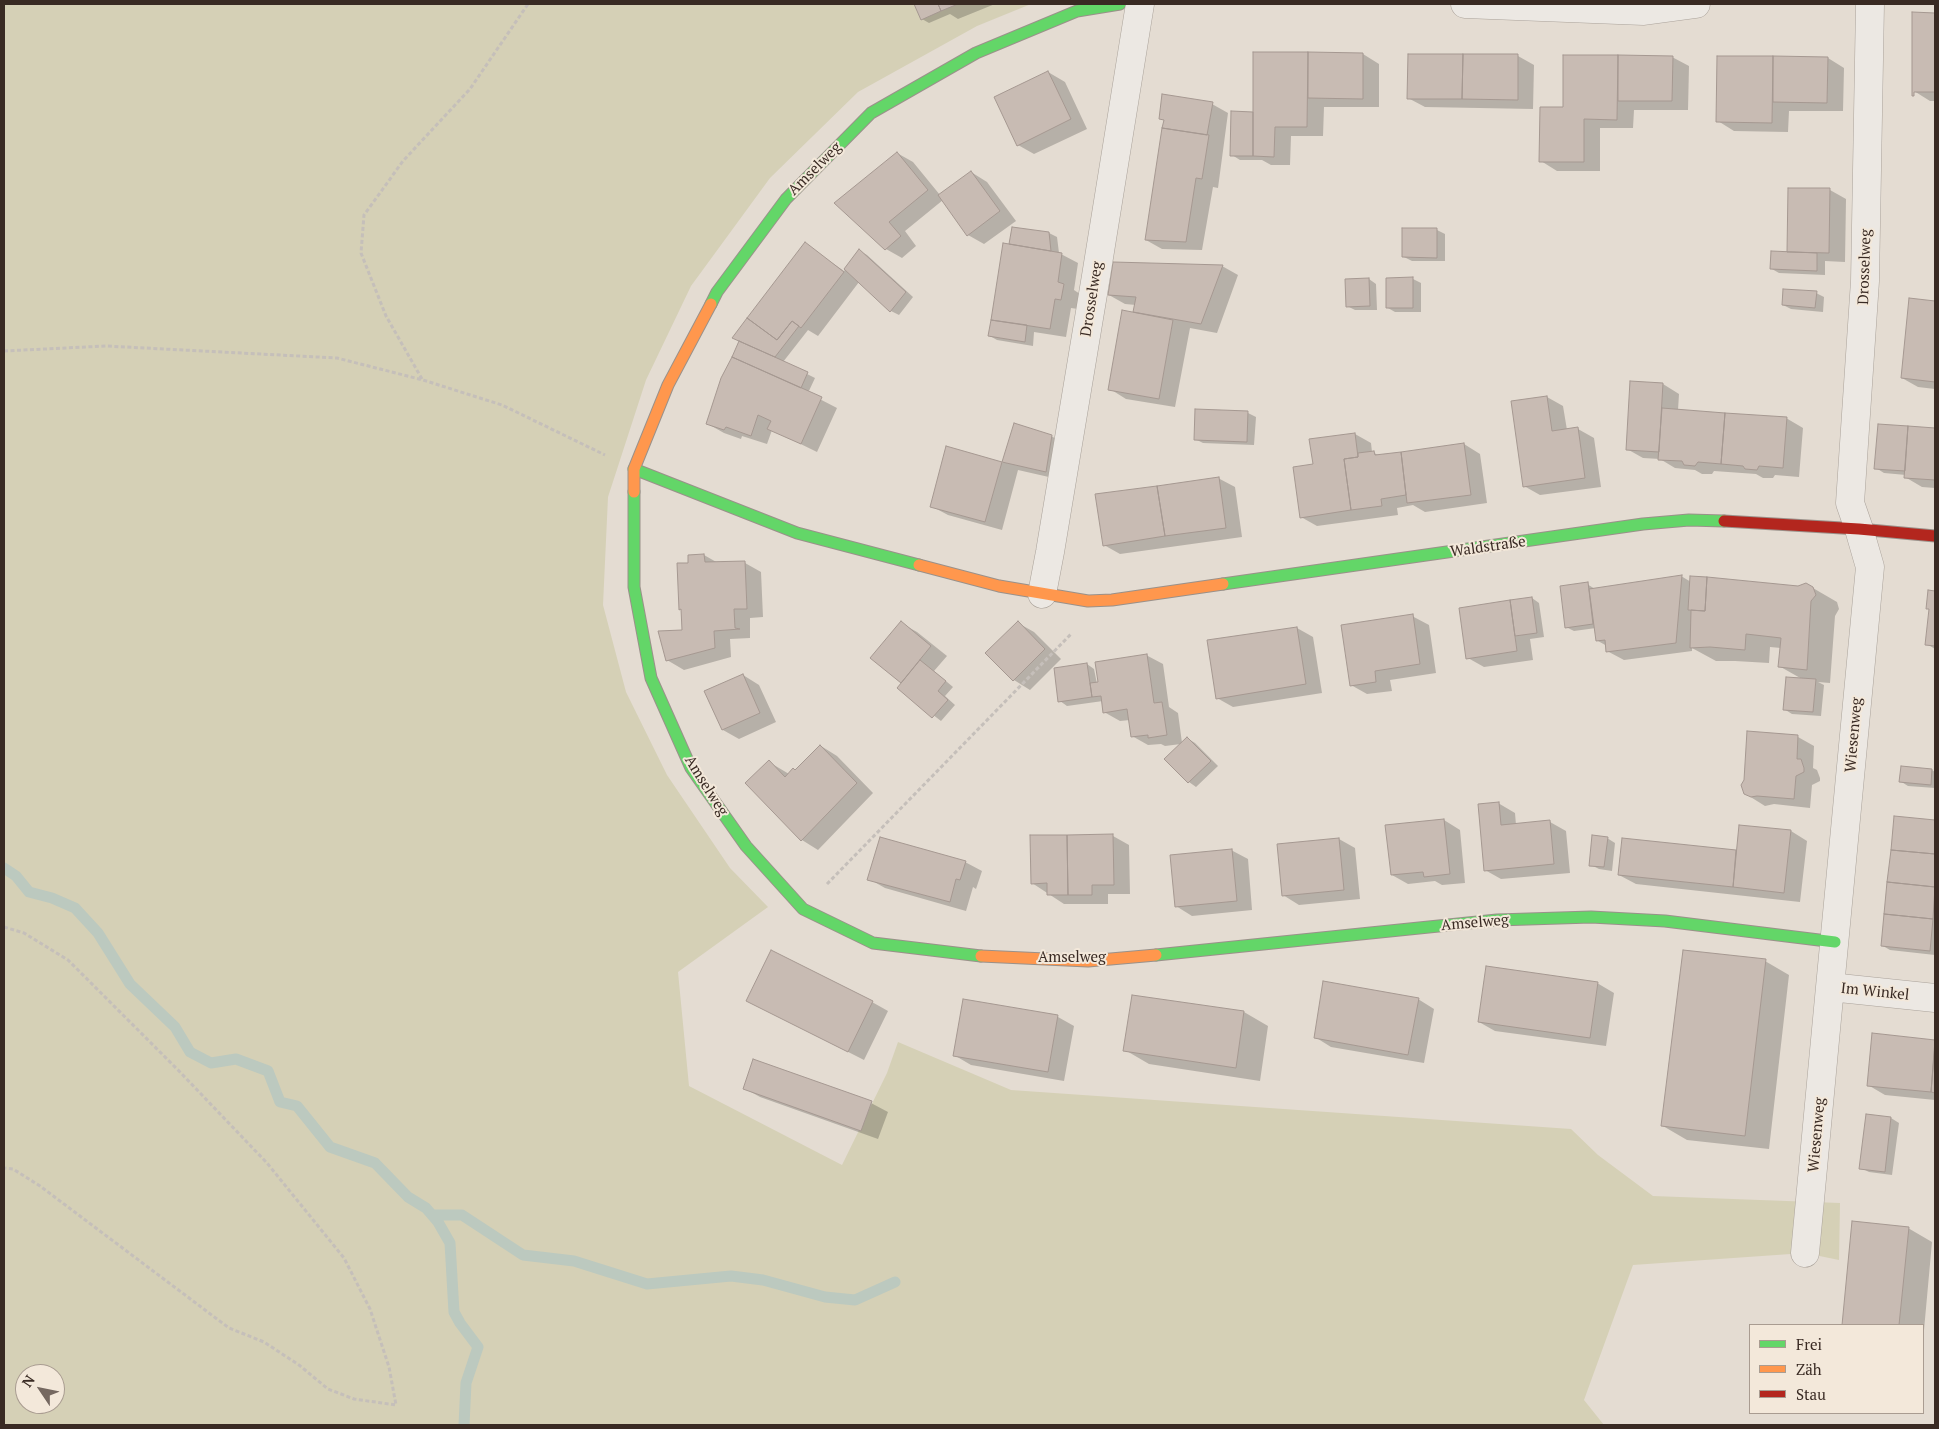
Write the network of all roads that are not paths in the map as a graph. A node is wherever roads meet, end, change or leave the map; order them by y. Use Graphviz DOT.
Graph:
graph roads {
  1 [pos="1120,4"];
  2 [pos="1140,4"];
  3 [pos="1465,4"];
  4 [pos="1696,4"];
  5 [pos="1870,4"];
  6 [pos="634,469"];
  7 [pos="1860,528"];
  8 [pos="1935,536"];
  9 [pos="1042,594"];
  10 [pos="1835,942"];
  11 [pos="1830,987"];
  12 [pos="1935,998"];
  13 [pos="1805,1253"];
  1 -- 6 [label="street, Amselweg"];
  2 -- 9 [label="street, Drosselweg"];
  3 -- 4 [label="street"];
  5 -- 7 [label="street, Drosselweg"];
  6 -- 9 [label="street"];
  6 -- 10 [label="street, Amselweg"];
  7 -- 8 [label="street, Waldstraße"];
  7 -- 9 [label="street, Waldstraße"];
  7 -- 10 [label="street, Wiesenweg"];
  10 -- 11 [label="street, Im Winkel"];
  11 -- 12 [label="street, Im Winkel"];
  11 -- 13 [label="street, Wiesenweg"];
}
